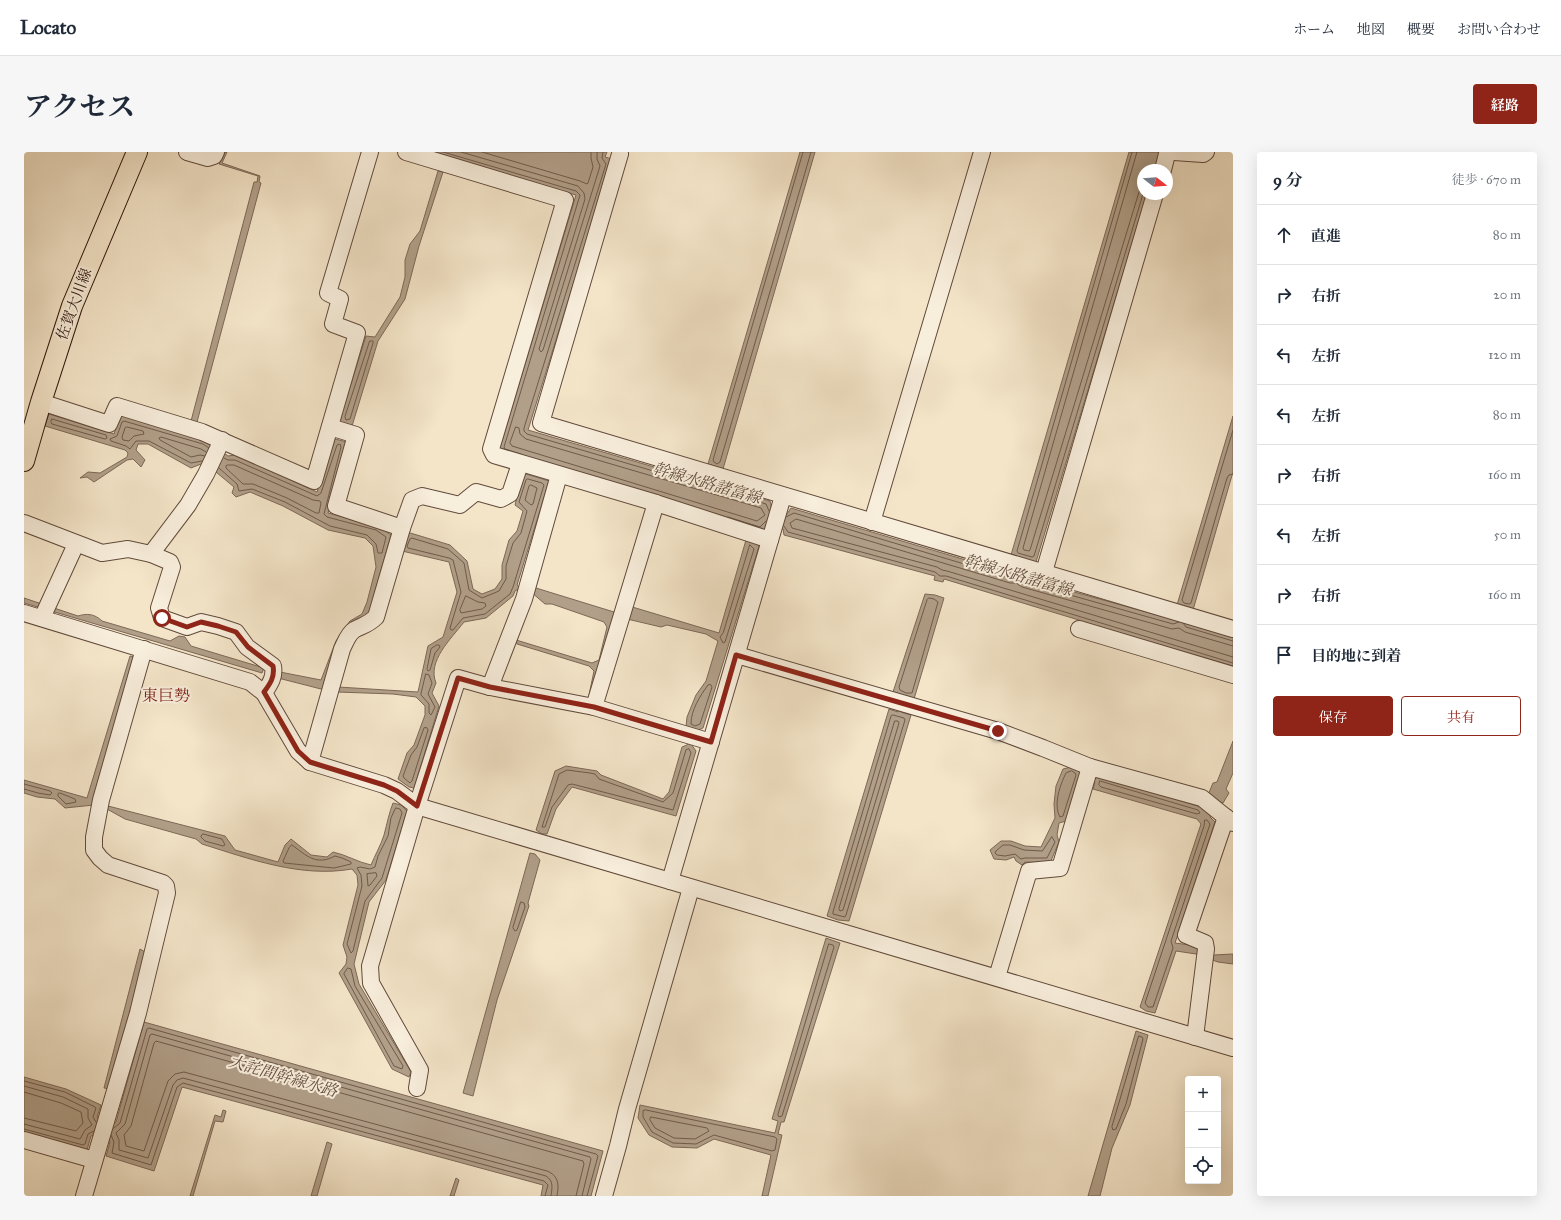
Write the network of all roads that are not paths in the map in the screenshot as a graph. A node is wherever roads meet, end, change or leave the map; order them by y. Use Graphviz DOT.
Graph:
graph roads {
  1 [pos="137,152"];
  2 [pos="187,152"];
  3 [pos="216,152"];
  4 [pos="370,152"];
  5 [pos="406,152"];
  6 [pos="982,152"];
  7 [pos="1173,152"];
  8 [pos="1206,152"];
  9 [pos="620,154"];
  10 [pos="1164,164"];
  11 [pos="1154,200"];
  12 [pos="41,402"];
  13 [pos="330,427"];
  14 [pos="222,440"];
  15 [pos="24,461"];
  16 [pos="520,464"];
  17 [pos="559,475"];
  18 [pos="782,502"];
  19 [pos="656,503"];
  20 [pos="872,522"];
  21 [pos="24,523"];
  22 [pos="402,528"];
  23 [pos="772,535"];
  24 [pos="76,544"];
  25 [pos="151,554"];
  26 [pos="1044,572"];
  27 [pos="24,613"];
  28 [pos="42,618"];
  29 [pos="1080,629"];
  30 [pos="1233,629"];
  31 [pos="144,649"];
  32 [pos="736,655"];
  33 [pos="1233,675"];
  34 [pos="490,687"];
  35 [pos="264,692"];
  36 [pos="594,707"];
  37 [pos="711,742"];
  38 [pos="310,762"];
  39 [pos="1088,775"];
  40 [pos="417,806"];
  41 [pos="1221,813"];
  42 [pos="670,881"];
  43 [pos="691,888"];
  44 [pos="997,977"];
  45 [pos="1195,1037"];
  46 [pos="1233,1048"];
  47 [pos="417,1088"];
  48 [pos="24,1140"];
  49 [pos="94,1160"];
  50 [pos="84,1196"];
  51 [pos="604,1196"];
  1 -- 12 [label="main road, 佐賀大川線"];
  2 -- 3 [label="street"];
  4 -- 13 [label="street"];
  5 -- 16 [label="street"];
  6 -- 20 [label="street"];
  7 -- 8 [label="street"];
  7 -- 10 [label="street"];
  9 -- 18 [label="street"];
  11 -- 26 [label="street"];
  12 -- 14 [label="street"];
  12 -- 15 [label="main road, 佐賀大川線"];
  13 -- 14 [label="street"];
  13 -- 22 [label="street"];
  14 -- 25 [label="street"];
  16 -- 17 [label="street"];
  16 -- 22 [label="street"];
  17 -- 19 [label="street"];
  17 -- 34 [label="street"];
  18 -- 20 [label="street"];
  18 -- 23 [label="street"];
  19 -- 23 [label="street"];
  19 -- 36 [label="street"];
  20 -- 26 [label="street"];
  21 -- 24 [label="street"];
  22 -- 38 [label="street"];
  23 -- 32 [label="street"];
  24 -- 25 [label="street"];
  24 -- 28 [label="street"];
  25 -- 35 [label="street"];
  26 -- 30 [label="street"];
  27 -- 28 [label="street"];
  28 -- 31 [label="street"];
  29 -- 33 [label="street"];
  31 -- 35 [label="street"];
  31 -- 49 [label="street"];
  32 -- 37 [label="street"];
  32 -- 39 [label="street"];
  34 -- 36 [label="street"];
  34 -- 40 [label="street"];
  35 -- 38 [label="street"];
  36 -- 37 [label="street"];
  37 -- 42 [label="street"];
  38 -- 40 [label="street"];
  39 -- 41 [label="street"];
  39 -- 44 [label="street"];
  40 -- 42 [label="street"];
  40 -- 47 [label="street"];
  41 -- 45 [label="street"];
  42 -- 43 [label="street"];
  43 -- 44 [label="street"];
  43 -- 51 [label="street"];
  44 -- 45 [label="street"];
  45 -- 46 [label="street"];
  48 -- 49 [label="street"];
  49 -- 50 [label="street"];
}
